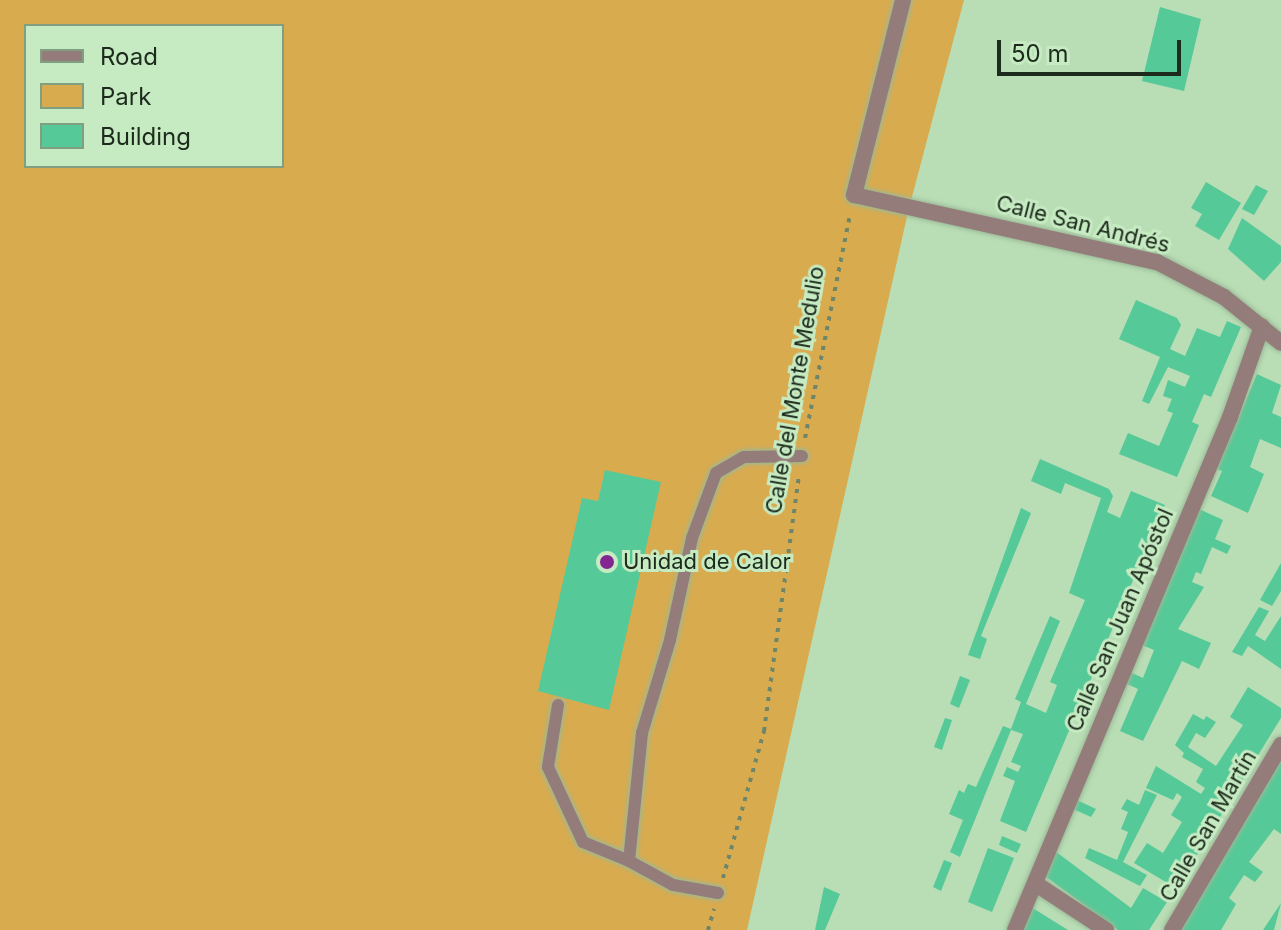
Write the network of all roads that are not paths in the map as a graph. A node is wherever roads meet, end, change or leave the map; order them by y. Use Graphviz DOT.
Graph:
graph roads {
  1 [pos="903,0"];
  2 [pos="1262,326"];
  3 [pos="1281,343"];
  4 [pos="802,456"];
  5 [pos="558,705"];
  6 [pos="1281,745"];
  7 [pos="629,861"];
  8 [pos="1036,884"];
  9 [pos="718,893"];
  10 [pos="1015,930"];
  11 [pos="1106,930"];
  12 [pos="1172,930"];
  1 -- 2 [label="street, Calle San Andrés"];
  2 -- 3 [label="street, Calle San Andrés"];
  2 -- 8 [label="street, Calle San Juan Apóstol"];
  4 -- 7 [label="lane"];
  5 -- 7 [label="lane"];
  6 -- 12 [label="street, Calle San Martín"];
  7 -- 9 [label="lane"];
  8 -- 10 [label="street, Calle San Juan Apóstol"];
  8 -- 11 [label="street"];
}
